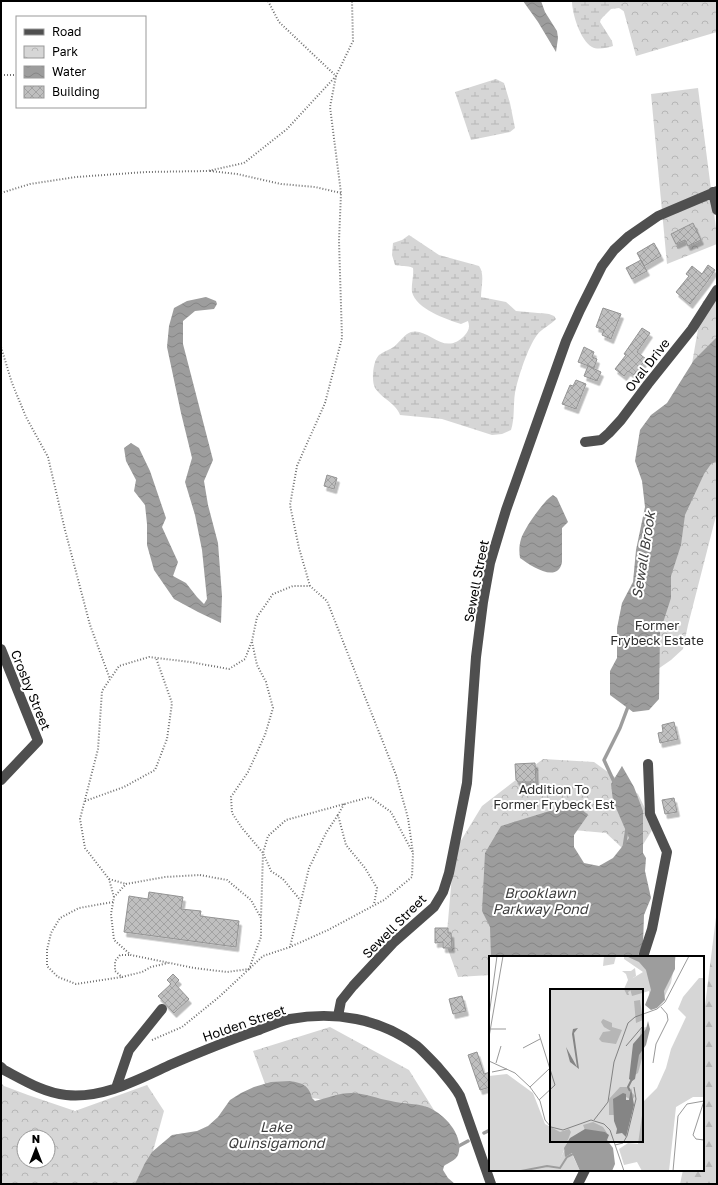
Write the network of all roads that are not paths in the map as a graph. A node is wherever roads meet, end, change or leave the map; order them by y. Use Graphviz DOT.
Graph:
graph roads {
  1 [pos="715,191"];
  2 [pos="717,210"];
  3 [pos="717,290"];
  4 [pos="585,442"];
  5 [pos="1,649"];
  6 [pos="648,764"];
  7 [pos="1,780"];
  8 [pos="643,956"];
  9 [pos="162,1009"];
  10 [pos="338,1016"];
  11 [pos="1,1067"];
  12 [pos="116,1088"];
  13 [pos="584,1171"];
  14 [pos="491,1184"];
  15 [pos="578,1184"];
  1 -- 2 [label="street"];
  1 -- 10 [label="street, Sewell Street"];
  3 -- 4 [label="street, Oval Drive"];
  5 -- 7 [label="street, Crosby Street"];
  6 -- 8 [label="street"];
  9 -- 12 [label="street"];
  10 -- 12 [label="street, Holden Street"];
  10 -- 14 [label="street, Holden Street"];
  11 -- 12 [label="street, Holden Street"];
  13 -- 15 [label="street"];
}
